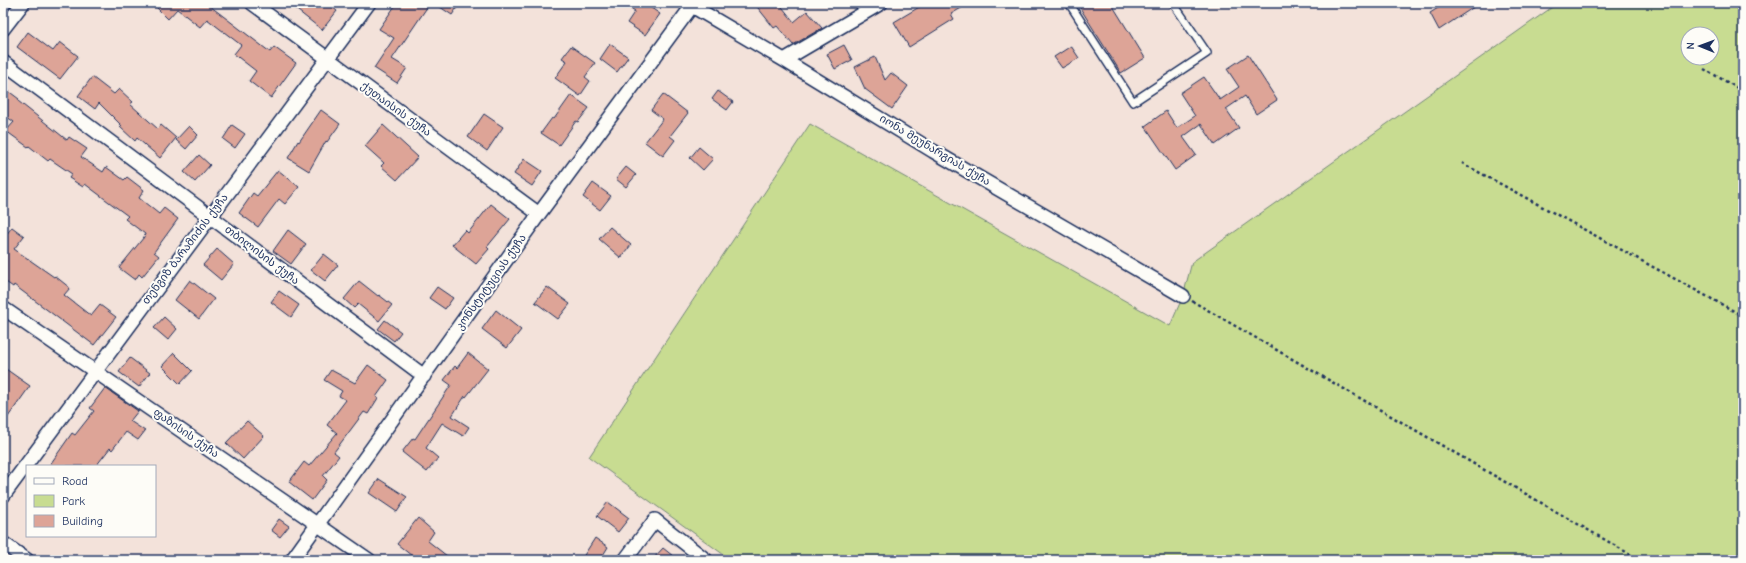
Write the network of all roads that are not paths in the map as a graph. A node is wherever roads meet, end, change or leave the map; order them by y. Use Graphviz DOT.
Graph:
graph roads {
  1 [pos="23,3"];
  2 [pos="252,3"];
  3 [pos="369,3"];
  4 [pos="881,3"];
  5 [pos="1069,3"];
  6 [pos="1173,3"];
  7 [pos="690,4"];
  8 [pos="3,29"];
  9 [pos="328,58"];
  10 [pos="784,60"];
  11 [pos="3,62"];
  12 [pos="539,214"];
  13 [pos="210,216"];
  14 [pos="1183,296"];
  15 [pos="3,308"];
  16 [pos="95,370"];
  17 [pos="424,376"];
  18 [pos="3,496"];
  19 [pos="318,524"];
  20 [pos="3,543"];
  21 [pos="28,560"];
  22 [pos="292,560"];
  23 [pos="369,560"];
  24 [pos="625,560"];
  25 [pos="706,560"];
  1 -- 8 [label="street"];
  2 -- 9 [label="street, ქუთაისის ქუჩა"];
  3 -- 9 [label="street, თენგიზ ბარამიძის ქუჩა"];
  4 -- 10 [label="street"];
  5 -- 6 [label="lane"];
  7 -- 10 [label="street, იონა მეუნარგიას ქუჩა"];
  7 -- 12 [label="street, კონსტიტუციას ქუჩა"];
  9 -- 12 [label="street, ქუთაისის ქუჩა"];
  9 -- 13 [label="street, თენგიზ ბარამიძის ქუჩა"];
  10 -- 14 [label="street, იონა მეუნარგიას ქუჩა"];
  11 -- 13 [label="street, თბილისის ქუჩა"];
  12 -- 17 [label="street, კონსტიტუციას ქუჩა"];
  13 -- 16 [label="street, თენგიზ ბარამიძის ქუჩა"];
  13 -- 17 [label="street, თბილისის ქუჩა"];
  15 -- 16 [label="street, ფაზისის ქუჩა"];
  16 -- 18 [label="street, თენგიზ ბარამიძის ქუჩა"];
  16 -- 19 [label="street, ფაზისის ქუჩა"];
  17 -- 19 [label="street, კონსტიტუციას ქუჩა"];
  19 -- 22 [label="street, კონსტიტუციას ქუჩა"];
  19 -- 23 [label="street, ფაზისის ქუჩა"];
  20 -- 21 [label="street"];
  24 -- 25 [label="street"];
}
